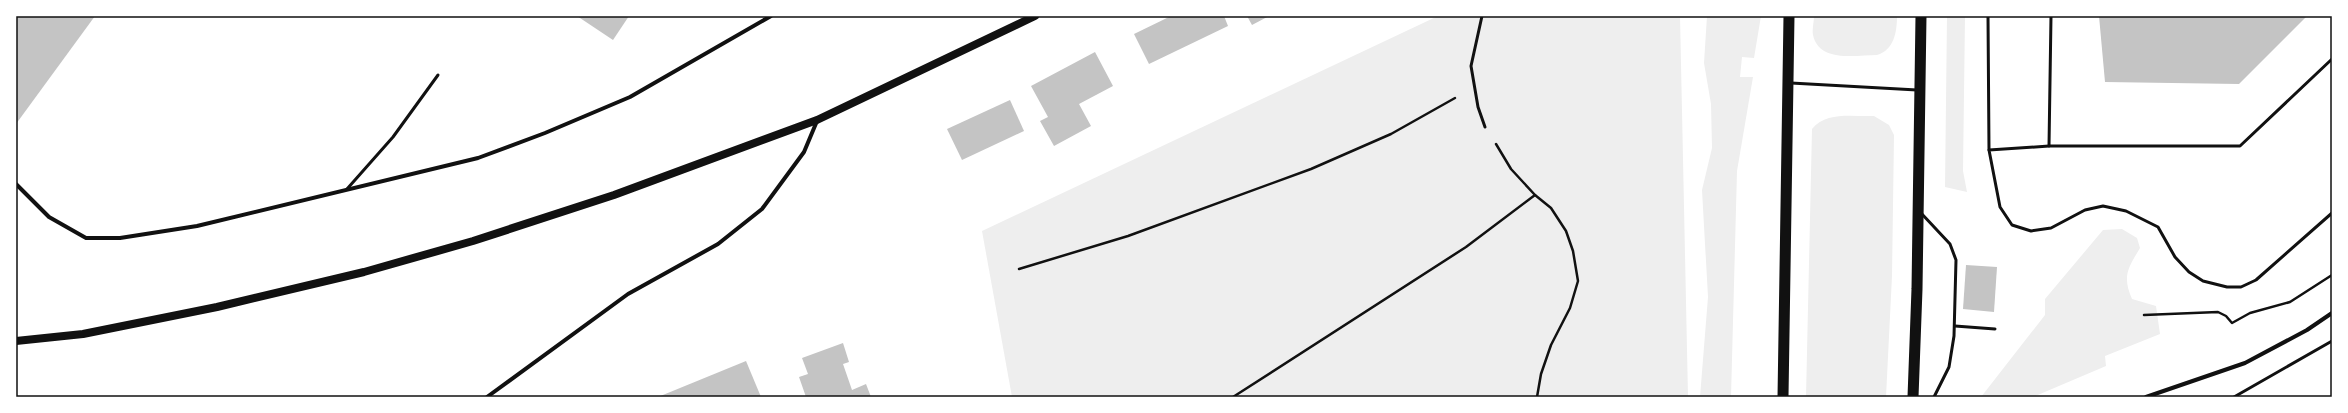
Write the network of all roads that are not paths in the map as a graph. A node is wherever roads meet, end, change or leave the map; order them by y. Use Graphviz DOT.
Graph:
graph roads {
  1 [pos="771,16"];
  2 [pos="1035,16"];
  3 [pos="1482,16"];
  4 [pos="1789,16"];
  5 [pos="1921,16"];
  6 [pos="1988,16"];
  7 [pos="2051,16"];
  8 [pos="2332,59"];
  9 [pos="438,74"];
  10 [pos="1789,83"];
  11 [pos="1920,90"];
  12 [pos="817,120"];
  13 [pos="1485,127"];
  14 [pos="2049,146"];
  15 [pos="1989,150"];
  16 [pos="16,184"];
  17 [pos="346,190"];
  18 [pos="1919,211"];
  19 [pos="2332,213"];
  20 [pos="2332,313"];
  21 [pos="1955,326"];
  22 [pos="1994,329"];
  23 [pos="16,341"];
  24 [pos="2332,341"];
  25 [pos="487,397"];
  26 [pos="1783,397"];
  27 [pos="1913,397"];
  28 [pos="1934,397"];
  29 [pos="2146,397"];
  30 [pos="2234,397"];
  1 -- 17 [label="street"];
  2 -- 12 [label="main road"];
  3 -- 13 [label="lane"];
  4 -- 10 [label="highway"];
  5 -- 11 [label="highway"];
  6 -- 15 [label="lane"];
  7 -- 14 [label="lane"];
  8 -- 14 [label="lane"];
  9 -- 17 [label="lane"];
  10 -- 11 [label="lane"];
  10 -- 26 [label="highway"];
  11 -- 18 [label="highway"];
  12 -- 23 [label="main road"];
  12 -- 25 [label="street"];
  14 -- 15 [label="lane"];
  15 -- 19 [label="lane"];
  16 -- 17 [label="street"];
  18 -- 21 [label="lane"];
  18 -- 27 [label="highway"];
  20 -- 29 [label="street"];
  21 -- 22 [label="lane"];
  21 -- 28 [label="lane"];
  24 -- 30 [label="lane"];
}
